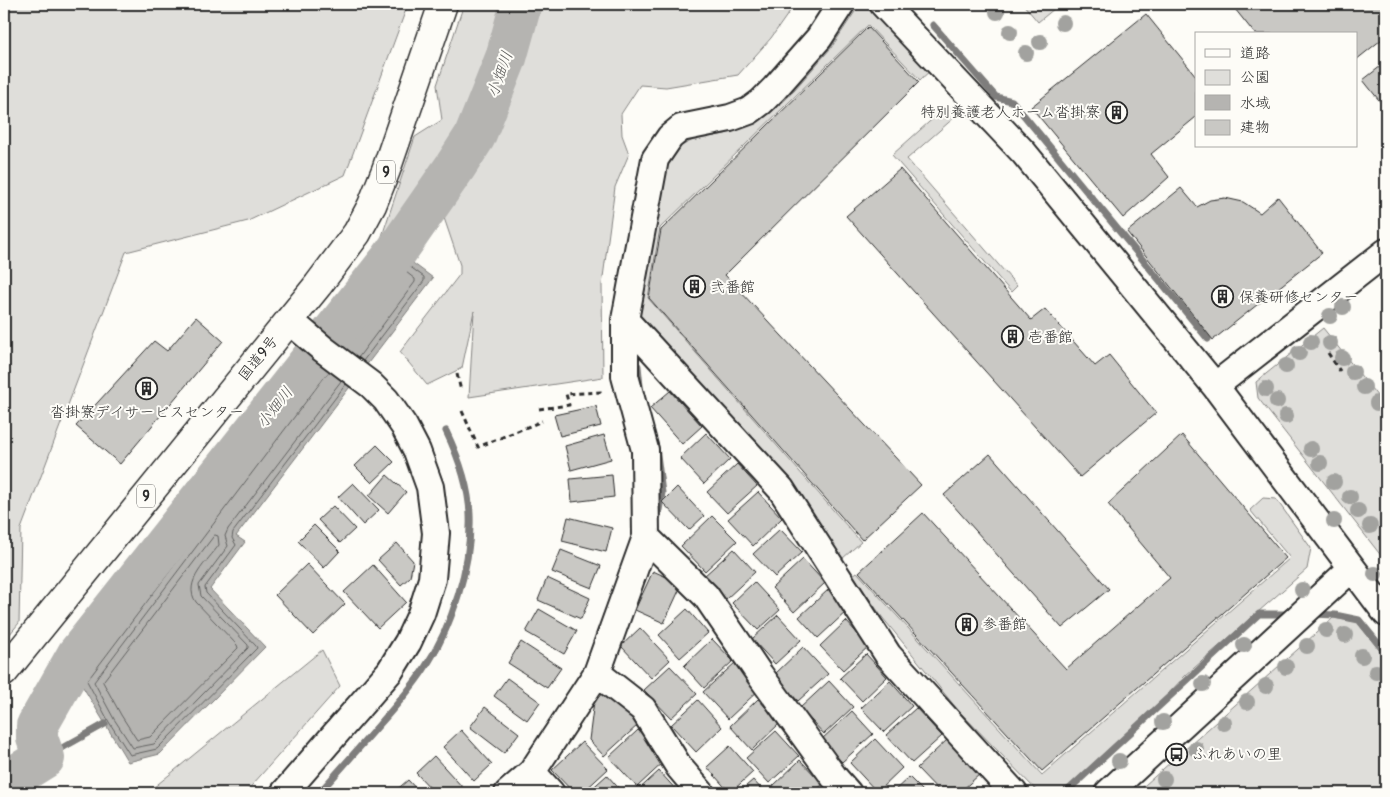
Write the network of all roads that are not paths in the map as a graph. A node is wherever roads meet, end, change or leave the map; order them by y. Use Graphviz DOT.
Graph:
graph roads {
  1 [pos="443,4"];
  2 [pos="841,4"];
  3 [pos="883,4"];
  4 [pos="1386,252"];
  5 [pos="289,320"];
  6 [pos="625,320"];
  7 [pos="1215,386"];
  8 [pos="646,537"];
  9 [pos="1352,568"];
  10 [pos="1386,613"];
  11 [pos="4,672"];
  12 [pos="597,674"];
  13 [pos="532,772"];
  14 [pos="284,793"];
  15 [pos="508,793"];
  16 [pos="551,793"];
  17 [pos="701,793"];
  18 [pos="848,793"];
  19 [pos="1014,793"];
  20 [pos="1108,793"];
  1 -- 5 [label="highway, 国道9号 / 9"];
  2 -- 6 [label="street"];
  3 -- 7 [label="street"];
  4 -- 7 [label="street"];
  5 -- 11 [label="highway, 国道9号 / 9"];
  5 -- 14 [label="street"];
  6 -- 8 [label="street"];
  6 -- 19 [label="street"];
  7 -- 9 [label="street"];
  8 -- 12 [label="street"];
  8 -- 18 [label="street"];
  9 -- 10 [label="street"];
  9 -- 20 [label="street"];
  12 -- 13 [label="street"];
  12 -- 17 [label="street"];
  13 -- 15 [label="street"];
  13 -- 16 [label="street"];
}
